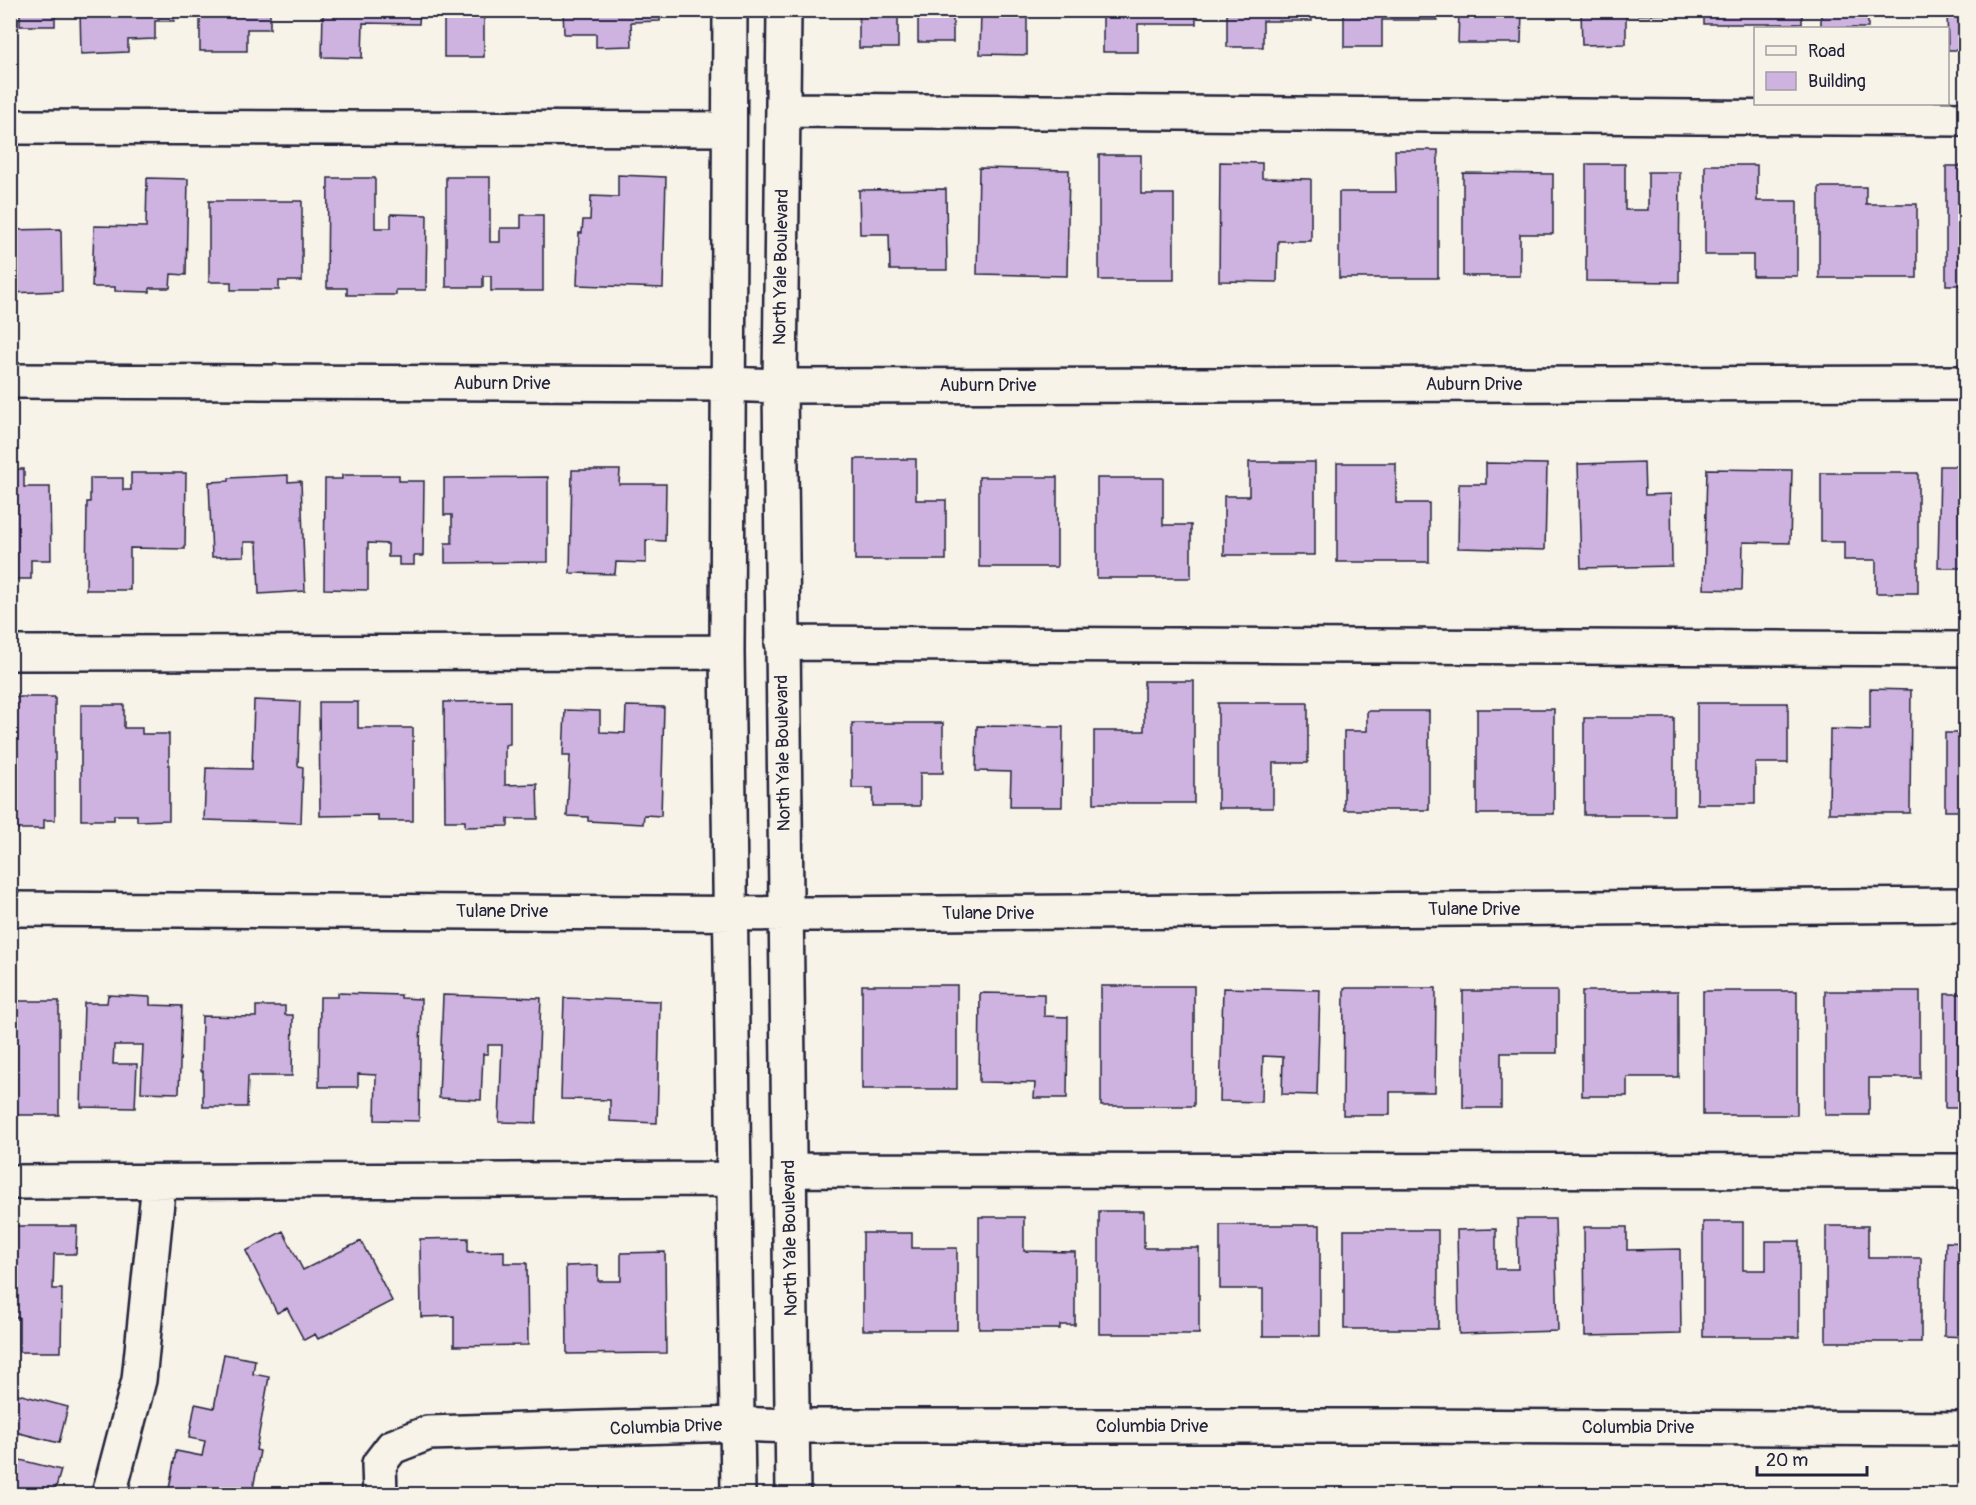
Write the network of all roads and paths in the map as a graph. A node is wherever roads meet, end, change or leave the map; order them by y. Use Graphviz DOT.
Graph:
graph roads {
  1 [pos="730,10"];
  2 [pos="784,10"];
  3 [pos="783,110"];
  4 [pos="1965,119"];
  5 [pos="10,127"];
  6 [pos="729,129"];
  7 [pos="10,381"];
  8 [pos="1965,383"];
  9 [pos="728,384"];
  10 [pos="780,386"];
  11 [pos="782,643"];
  12 [pos="1965,649"];
  13 [pos="727,652"];
  14 [pos="10,653"];
  15 [pos="1965,905"];
  16 [pos="10,909"];
  17 [pos="730,913"];
  18 [pos="785,914"];
  19 [pos="789,1170"];
  20 [pos="1965,1171"];
  21 [pos="734,1179"];
  22 [pos="10,1182"];
  23 [pos="159,1182"];
  24 [pos="737,1424"];
  25 [pos="793,1426"];
  26 [pos="1965,1430"];
  27 [pos="109,1494"];
  28 [pos="380,1494"];
  29 [pos="738,1494"];
  30 [pos="794,1494"];
  1 -- 6 [label="street"];
  2 -- 3 [label="street, North Yale Boulevard"];
  3 -- 4 [label="street"];
  3 -- 10 [label="street, North Yale Boulevard"];
  5 -- 6 [label="street"];
  6 -- 9 [label="street"];
  7 -- 9 [label="street, Auburn Drive"];
  8 -- 10 [label="street, Auburn Drive"];
  9 -- 10 [label="street, Auburn Drive"];
  9 -- 13 [label="street"];
  10 -- 11 [label="street, North Yale Boulevard"];
  11 -- 12 [label="street"];
  11 -- 18 [label="street, North Yale Boulevard"];
  13 -- 14 [label="street"];
  13 -- 17 [label="street"];
  15 -- 18 [label="street, Tulane Drive"];
  16 -- 17 [label="street, Tulane Drive"];
  17 -- 18 [label="street, Tulane Drive"];
  17 -- 21 [label="street"];
  18 -- 19 [label="street, North Yale Boulevard"];
  19 -- 20 [label="street"];
  19 -- 25 [label="street, North Yale Boulevard"];
  21 -- 23 [label="street"];
  21 -- 24 [label="street"];
  22 -- 23 [label="street"];
  23 -- 27 [label="street"];
  24 -- 25 [label="street, Columbia Drive"];
  24 -- 28 [label="street, Columbia Drive"];
  24 -- 29 [label="street"];
  25 -- 26 [label="street, Columbia Drive"];
  25 -- 30 [label="street, North Yale Boulevard"];
}
